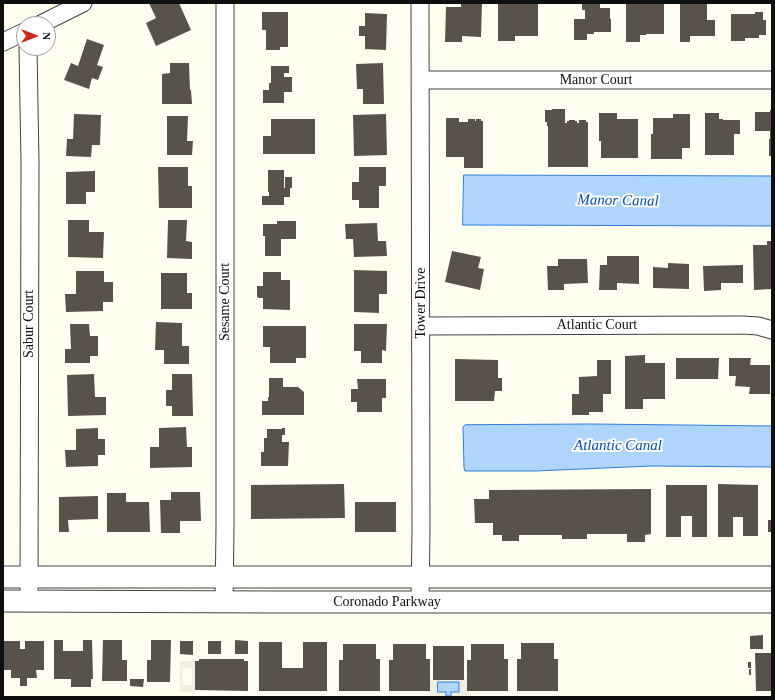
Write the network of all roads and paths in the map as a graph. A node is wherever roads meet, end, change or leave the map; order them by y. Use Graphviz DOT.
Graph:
graph roads {
  1 [pos="83,3"];
  2 [pos="225,3"];
  3 [pos="420,3"];
  4 [pos="56,16"];
  5 [pos="16,36"];
  6 [pos="3,42"];
  7 [pos="28,56"];
  8 [pos="420,80"];
  9 [pos="772,80"];
  10 [pos="422,326"];
  11 [pos="772,330"];
  12 [pos="3,577"];
  13 [pos="29,577"];
  14 [pos="224,577"];
  15 [pos="420,577"];
  16 [pos="719,577"];
  17 [pos="772,577"];
  18 [pos="3,601"];
  19 [pos="29,601"];
  20 [pos="224,602"];
  21 [pos="420,602"];
  22 [pos="719,602"];
  23 [pos="772,602"];
  1 -- 4 [label="street"];
  2 -- 14 [label="street, Sesame Court"];
  3 -- 8 [label="street, Tower Drive"];
  5 -- 6 [label="street"];
  7 -- 13 [label="street, Sabur Court"];
  8 -- 9 [label="street, Manor Court"];
  8 -- 10 [label="street, Tower Drive"];
  10 -- 11 [label="street, Atlantic Court"];
  10 -- 15 [label="street, Tower Drive"];
  12 -- 13 [label="street, Coronado Parkway"];
  13 -- 14 [label="street, Coronado Parkway"];
  13 -- 19 [label="street, Sabur Court"];
  14 -- 15 [label="street, Coronado Parkway"];
  14 -- 20 [label="street, Sesame Court"];
  15 -- 16 [label="street, Coronado Parkway"];
  15 -- 21 [label="street, Tower Drive"];
  16 -- 17 [label="street, Coronado Parkway"];
  16 -- 22 [label="street"];
  18 -- 19 [label="street, Coronado Parkway"];
  19 -- 20 [label="street, Coronado Parkway"];
  20 -- 21 [label="street, Coronado Parkway"];
  21 -- 22 [label="street, Coronado Parkway"];
  22 -- 23 [label="street, Coronado Parkway"];
}
